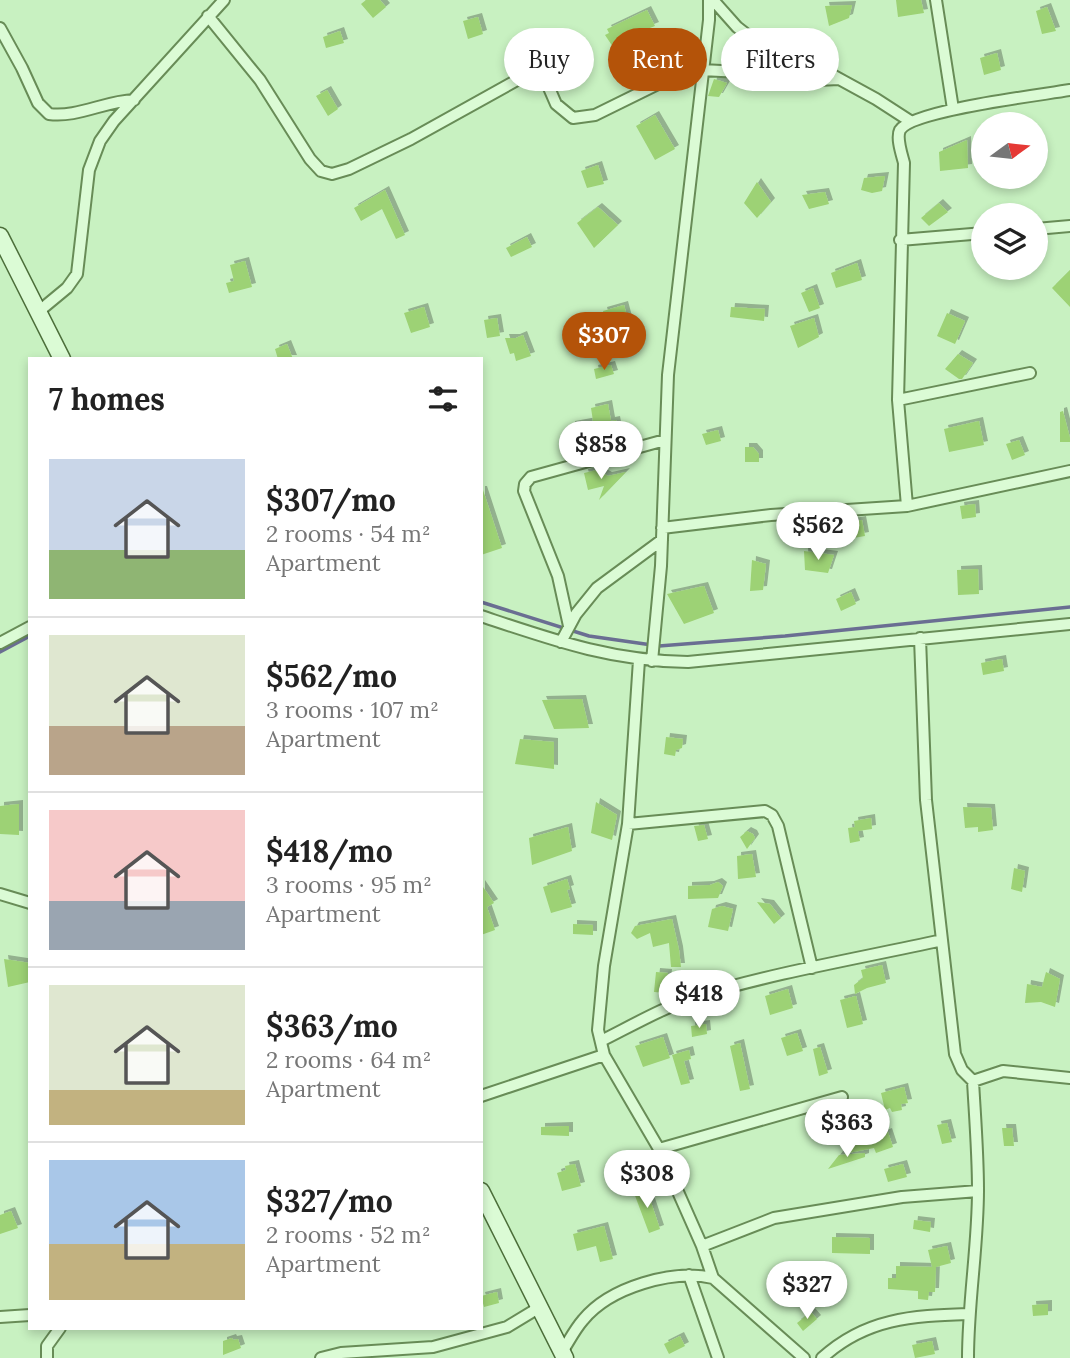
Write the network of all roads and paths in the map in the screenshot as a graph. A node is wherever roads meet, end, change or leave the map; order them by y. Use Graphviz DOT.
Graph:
graph roads {
  1 [pos="224,0"];
  2 [pos="711,0"];
  3 [pos="936,0"];
  4 [pos="208,16"];
  5 [pos="0,28"];
  6 [pos="738,28"];
  7 [pos="707,34"];
  8 [pos="839,79"];
  9 [pos="1070,90"];
  10 [pos="644,91"];
  11 [pos="700,91"];
  12 [pos="134,100"];
  13 [pos="953,109"];
  14 [pos="910,121"];
  15 [pos="1070,226"];
  16 [pos="1048,228"];
  17 [pos="971,234"];
  18 [pos="0,236"];
  19 [pos="900,240"];
  20 [pos="38,312"];
  21 [pos="61,357"];
  22 [pos="1030,373"];
  23 [pos="898,400"];
  24 [pos="666,440"];
  25 [pos="1070,471"];
  26 [pos="907,506"];
  27 [pos="662,534"];
  28 [pos="483,617"];
  29 [pos="1070,624"];
  30 [pos="569,626"];
  31 [pos="28,628"];
  32 [pos="920,638"];
  33 [pos="561,642"];
  34 [pos="0,643"];
  35 [pos="639,660"];
  36 [pos="652,662"];
  37 [pos="628,824"];
  38 [pos="0,894"];
  39 [pos="28,901"];
  40 [pos="942,940"];
  41 [pos="812,968"];
  42 [pos="601,1041"];
  43 [pos="604,1055"];
  44 [pos="1070,1078"];
  45 [pos="973,1081"];
  46 [pos="483,1095"];
  47 [pos="842,1097"];
  48 [pos="659,1149"];
  49 [pos="978,1191"];
  50 [pos="483,1195"];
  51 [pos="702,1246"];
  52 [pos="689,1275"];
  53 [pos="713,1278"];
  54 [pos="540,1307"];
  55 [pos="968,1314"];
  56 [pos="28,1315"];
  57 [pos="0,1317"];
  58 [pos="59,1330"];
  59 [pos="564,1355"];
  60 [pos="47,1358"];
  61 [pos="321,1358"];
  62 [pos="718,1358"];
  63 [pos="804,1358"];
  64 [pos="822,1358"];
  65 [pos="968,1358"];
  1 -- 4 [label="street"];
  2 -- 6 [label="street"];
  2 -- 7 [label="street"];
  3 -- 13 [label="street"];
  4 -- 10 [label="street"];
  4 -- 12 [label="street"];
  5 -- 12 [label="street"];
  8 -- 14 [label="street"];
  9 -- 13 [label="street"];
  11 -- 24 [label="street"];
  12 -- 20 [label="street"];
  13 -- 14 [label="street"];
  14 -- 19 [label="street"];
  15 -- 16 [label="street"];
  17 -- 19 [label="street"];
  18 -- 20 [label="main road"];
  19 -- 23 [label="street"];
  20 -- 21 [label="main road"];
  22 -- 23 [label="street"];
  23 -- 26 [label="street"];
  24 -- 27 [label="street"];
  24 -- 30 [label="street"];
  25 -- 26 [label="street"];
  26 -- 27 [label="street"];
  27 -- 30 [label="street"];
  27 -- 36 [label="street"];
  28 -- 33 [label="street"];
  29 -- 32 [label="street"];
  30 -- 33 [label="street"];
  31 -- 34 [label="street"];
  32 -- 36 [label="street"];
  32 -- 40 [label="street"];
  33 -- 35 [label="street"];
  35 -- 36 [label="street"];
  35 -- 37 [label="street"];
  37 -- 41 [label="street"];
  37 -- 42 [label="street"];
  38 -- 39 [label="street"];
  40 -- 41 [label="street"];
  40 -- 45 [label="street"];
  41 -- 42 [label="street"];
  42 -- 43 [label="street"];
  43 -- 46 [label="street"];
  43 -- 48 [label="street"];
  44 -- 45 [label="street"];
  45 -- 49 [label="street"];
  47 -- 48 [label="street"];
  48 -- 51 [label="street"];
  49 -- 51 [label="street"];
  49 -- 55 [label="street"];
  50 -- 54 [label="main road"];
  51 -- 53 [label="street"];
  52 -- 53 [label="street"];
  52 -- 59 [label="street"];
  52 -- 62 [label="street"];
  53 -- 63 [label="street"];
  54 -- 59 [label="main road"];
  54 -- 61 [label="street"];
  55 -- 64 [label="street"];
  55 -- 65 [label="street"];
  56 -- 57 [label="street"];
  58 -- 60 [label="street"];
}
